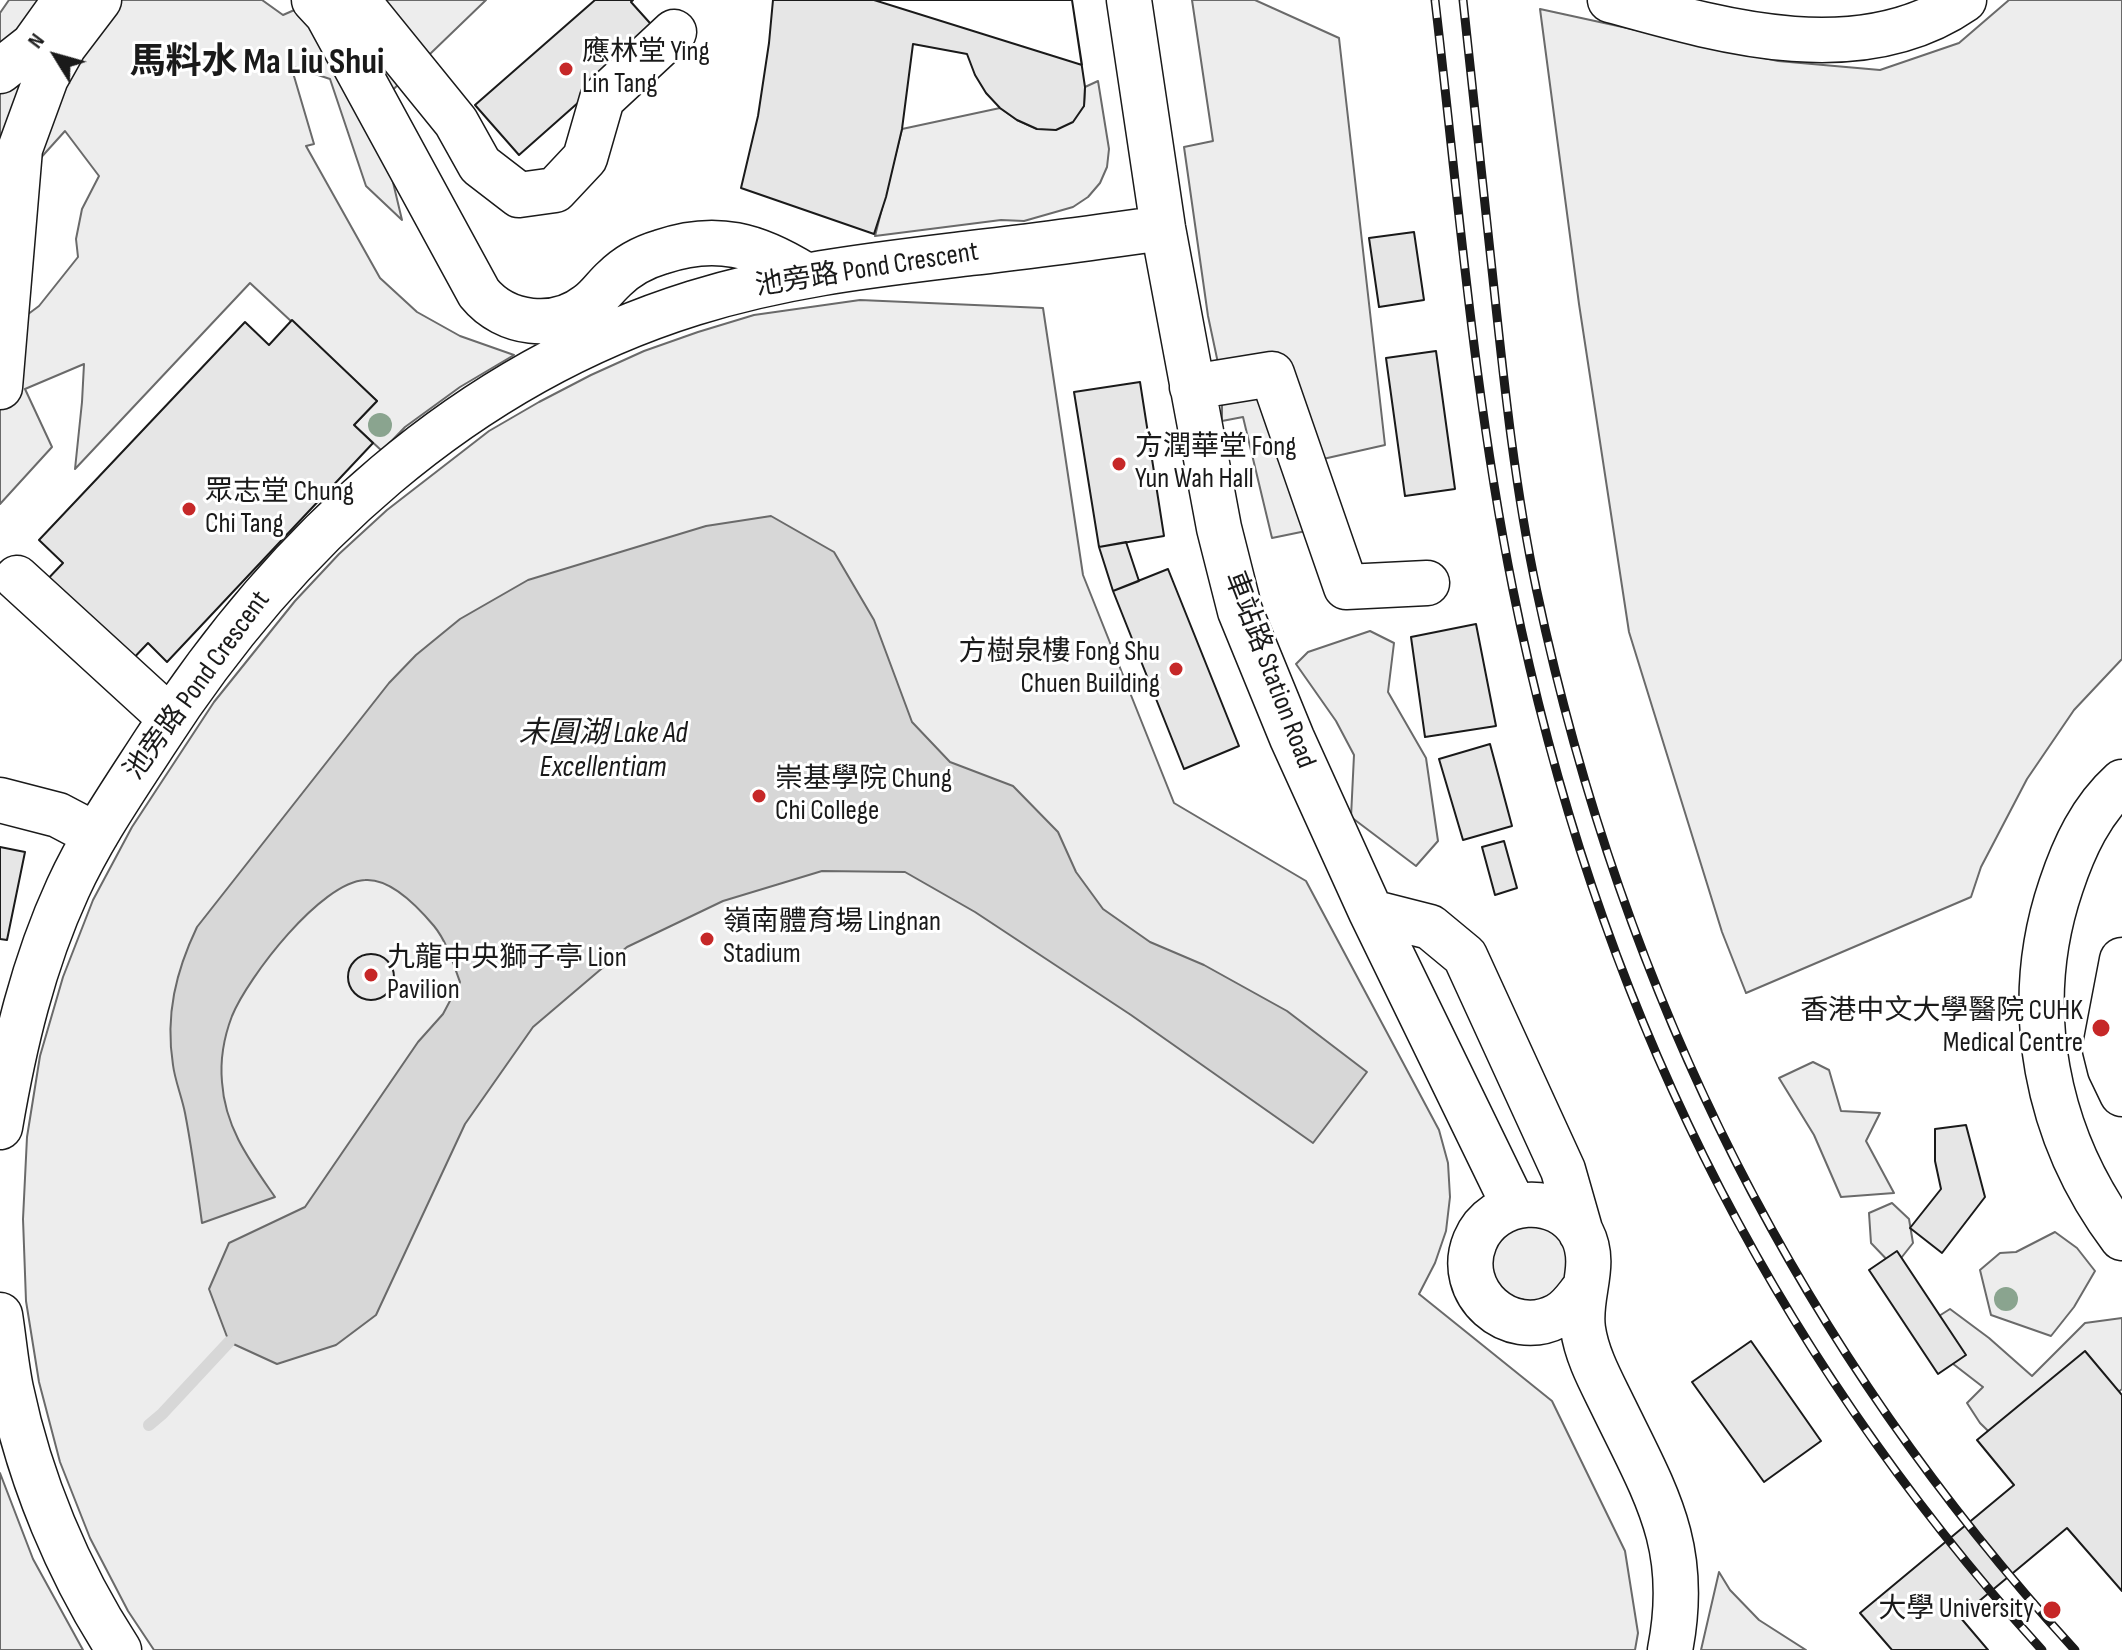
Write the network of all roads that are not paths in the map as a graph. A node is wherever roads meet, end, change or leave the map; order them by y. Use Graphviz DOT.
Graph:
graph roads {
  1 [pos="65,0"];
  2 [pos="99,0"];
  3 [pos="314,0"];
  4 [pos="357,0"];
  5 [pos="1129,0"];
  6 [pos="1610,0"];
  7 [pos="1964,0"];
  8 [pos="674,32"];
  9 [pos="0,71"];
  10 [pos="1163,228"];
  11 [pos="805,275"];
  12 [pos="0,387"];
  13 [pos="1192,387"];
  14 [pos="17,578"];
  15 [pos="1427,583"];
  16 [pos="170,718"];
  17 [pos="2122,782"];
  18 [pos="0,800"];
  19 [pos="96,835"];
  20 [pos="1371,912"];
  21 [pos="2122,960"];
  22 [pos="2122,1094"];
  23 [pos="0,1127"];
  24 [pos="1514,1206"];
  25 [pos="1581,1233"];
  26 [pos="2122,1238"];
  27 [pos="1583,1290"];
  28 [pos="0,1315"];
  29 [pos="119,1650"];
  30 [pos="1670,1650"];
  1 -- 9 [label="street"];
  2 -- 12 [label="street"];
  3 -- 11 [label="street"];
  4 -- 8 [label="street"];
  5 -- 10 [label="street, 車站路 Station Road"];
  6 -- 7 [label="street"];
  10 -- 11 [label="street, 池旁路 Pond Crescent"];
  10 -- 13 [label="street, 車站路 Station Road"];
  11 -- 16 [label="street, 池旁路 Pond Crescent"];
  13 -- 15 [label="street"];
  13 -- 20 [label="street, 車站路 Station Road"];
  14 -- 16 [label="street"];
  16 -- 19 [label="street, 池旁路 Pond Crescent"];
  17 -- 26 [label="street"];
  18 -- 19 [label="street"];
  19 -- 23 [label="street, 池旁路 Pond Crescent"];
  20 -- 24 [label="street, 車站路 Station Road"];
  20 -- 25 [label="street"];
  21 -- 22 [label="street"];
  24 -- 25 [label="street"];
  24 -- 27 [label="street"];
  25 -- 27 [label="street"];
  27 -- 30 [label="street"];
  28 -- 29 [label="street"];
}
